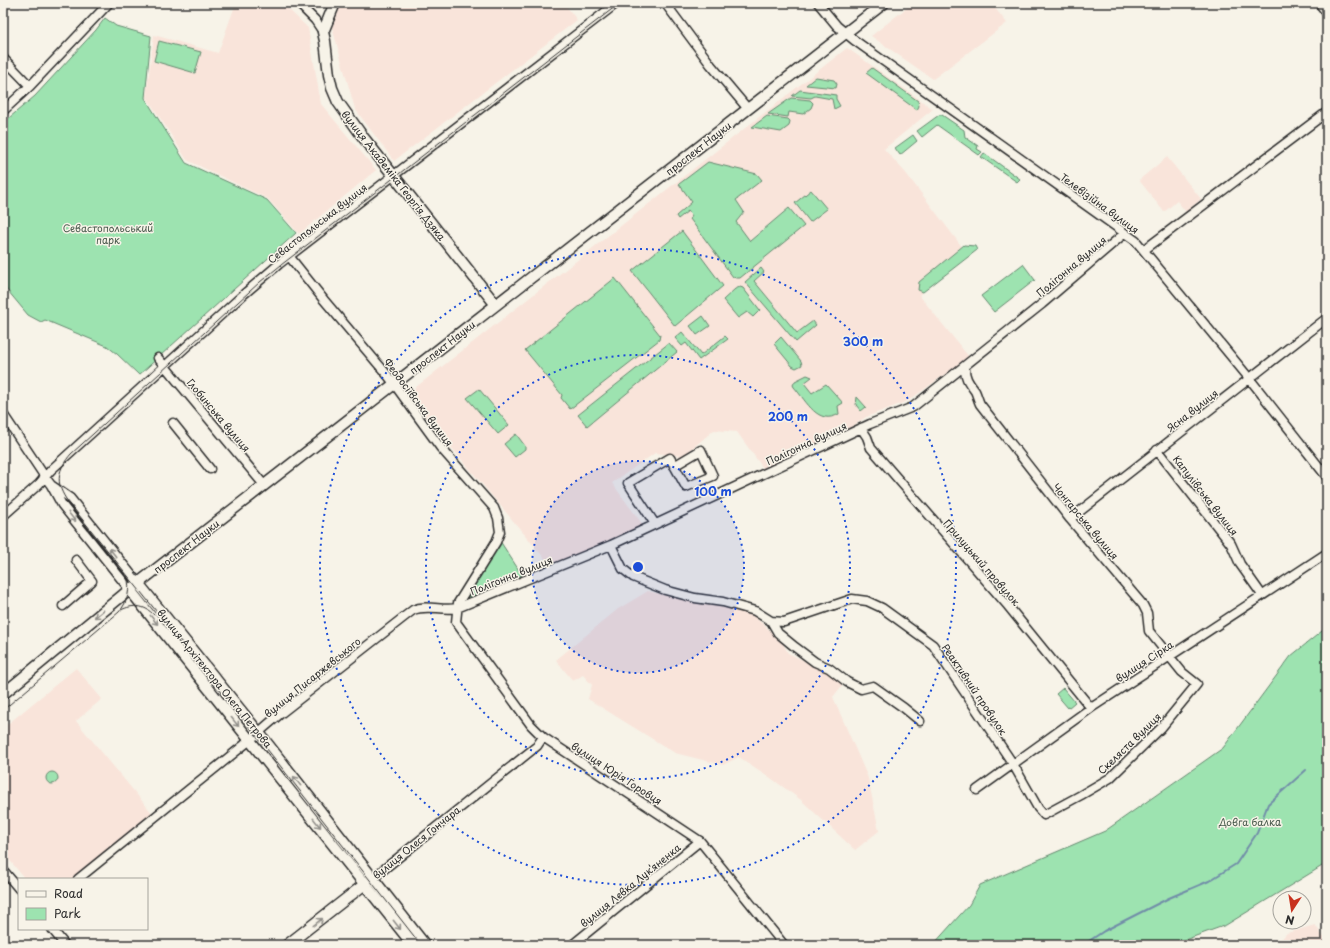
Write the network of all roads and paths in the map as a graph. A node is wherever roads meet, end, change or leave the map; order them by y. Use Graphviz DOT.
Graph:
graph roads {
  1 [pos="109,3"];
  2 [pos="298,3"];
  3 [pos="335,3"];
  4 [pos="617,3"];
  5 [pos="666,3"];
  6 [pos="818,3"];
  7 [pos="884,3"];
  8 [pos="1320,3"];
  9 [pos="1327,13"];
  10 [pos="323,32"];
  11 [pos="846,33"];
  12 [pos="3,58"];
  13 [pos="30,86"];
  14 [pos="748,109"];
  15 [pos="3,111"];
  16 [pos="1327,112"];
  17 [pos="394,175"];
  18 [pos="1125,233"];
  19 [pos="1144,250"];
  20 [pos="289,256"];
  21 [pos="496,305"];
  22 [pos="1327,318"];
  23 [pos="158,358"];
  24 [pos="165,366"];
  25 [pos="964,366"];
  26 [pos="1249,378"];
  27 [pos="394,385"];
  28 [pos="3,414"];
  29 [pos="173,423"];
  30 [pos="861,428"];
  31 [pos="1157,450"];
  32 [pos="674,466"];
  33 [pos="210,469"];
  34 [pos="45,477"];
  35 [pos="1327,477"];
  36 [pos="51,485"];
  37 [pos="264,485"];
  38 [pos="3,516"];
  39 [pos="1070,519"];
  40 [pos="655,524"];
  41 [pos="611,545"];
  42 [pos="1327,553"];
  43 [pos="76,560"];
  44 [pos="138,583"];
  45 [pos="130,590"];
  46 [pos="1262,595"];
  47 [pos="63,606"];
  48 [pos="456,608"];
  49 [pos="771,621"];
  50 [pos="1170,656"];
  51 [pos="1197,684"];
  52 [pos="3,694"];
  53 [pos="1091,708"];
  54 [pos="920,721"];
  55 [pos="259,733"];
  56 [pos="543,737"];
  57 [pos="250,740"];
  58 [pos="1013,764"];
  59 [pos="977,790"];
  60 [pos="1044,816"];
  61 [pos="700,841"];
  62 [pos="3,870"];
  63 [pos="79,878"];
  64 [pos="369,881"];
  65 [pos="18,888"];
  66 [pos="53,930"];
  67 [pos="65,945"];
  68 [pos="287,945"];
  69 [pos="413,945"];
  70 [pos="425,945"];
  71 [pos="572,945"];
  72 [pos="784,945"];
  1 -- 13 [label="street"];
  2 -- 10 [label="street"];
  3 -- 10 [label="main road"];
  4 -- 17 [label="street, Севастопольська вулиця"];
  5 -- 14 [label="street"];
  6 -- 11 [label="street, Телевізійна вулиця"];
  7 -- 11 [label="main road, проспект Науки"];
  8 -- 9 [label="street"];
  10 -- 17 [label="main road, вулиця Академіка Георгія Дзяка"];
  11 -- 14 [label="main road, проспект Науки"];
  11 -- 18 [label="street, Телевізійна вулиця"];
  12 -- 13 [label="street"];
  13 -- 15 [label="street"];
  14 -- 21 [label="main road, проспект Науки"];
  16 -- 19 [label="street"];
  17 -- 20 [label="street, Севастопольська вулиця"];
  17 -- 21 [label="main road, вулиця Академіка Георгія Дзяка"];
  18 -- 19 [label="street, Телевізійна вулиця"];
  18 -- 25 [label="street, Полігонна вулиця"];
  19 -- 26 [label="street, Телевізійна вулиця"];
  20 -- 24 [label="street, Севастопольська вулиця"];
  20 -- 27 [label="street, Феодосіївська вулиця"];
  21 -- 27 [label="main road, проспект Науки"];
  22 -- 26 [label="street, Ясна вулиця"];
  23 -- 24 [label="street, Глобинська вулиця"];
  24 -- 34 [label="street, Севастопольська вулиця"];
  24 -- 37 [label="street, Глобинська вулиця"];
  25 -- 30 [label="street, Полігонна вулиця"];
  25 -- 39 [label="street, Чонгарська вулиця"];
  26 -- 31 [label="street, Ясна вулиця"];
  26 -- 35 [label="street, Телевізійна вулиця"];
  27 -- 37 [label="main road, проспект Науки"];
  27 -- 48 [label="street, Феодосіївська вулиця"];
  28 -- 34 [label="street, вулиця Архітектора Олега Петрова"];
  29 -- 33 [label="street"];
  30 -- 40 [label="street, Полігонна вулиця"];
  30 -- 53 [label="street, Прилуцький провулок"];
  31 -- 39 [label="street, Ясна вулиця"];
  31 -- 46 [label="street, Капулівська вулиця"];
  32 -- 32 [label="street"];
  32 -- 40 [label="street"];
  34 -- 36 [label="street, вулиця Архітектора Олега Петрова"];
  34 -- 38 [label="street, Севастопольська вулиця"];
  44 -- 36 [label="street, вулиця Архітектора Олега Петрова, one-way"];
  36 -- 45 [label="street, one-way"];
  37 -- 44 [label="main road, проспект Науки"];
  39 -- 50 [label="street, Чонгарська вулиця"];
  40 -- 41 [label="street, Полігонна вулиця"];
  41 -- 48 [label="street, Полігонна вулиця"];
  41 -- 49 [label="street"];
  42 -- 46 [label="street, вулиця Сірка"];
  43 -- 47 [label="street"];
  44 -- 45 [label="main road, проспект Науки"];
  44 -- 55 [label="main road, вулиця Архітектора Олега Петрова"];
  45 -- 52 [label="main road, проспект Науки, one-way"];
  45 -- 57 [label="main road, вулиця Архітектора Олега Петрова, one-way"];
  46 -- 50 [label="street, вулиця Сірка"];
  48 -- 55 [label="street, вулиця Писаржевського"];
  48 -- 56 [label="street, вулиця Юрія Горовця"];
  49 -- 54 [label="street"];
  49 -- 58 [label="street, Реактивний провулок"];
  50 -- 51 [label="street, Чонгарська вулиця"];
  50 -- 53 [label="street, вулиця Сірка"];
  51 -- 60 [label="street, Скеляста вулиця"];
  53 -- 58 [label="street, вулиця Сірка"];
  55 -- 57 [label="street, вулиця Писаржевського"];
  64 -- 55 [label="main road, вулиця Архітектора Олега Петрова, one-way"];
  56 -- 61 [label="street, вулиця Юрія Горовця"];
  56 -- 64 [label="street, вулиця Олеся Гончара"];
  57 -- 63 [label="street, вулиця Писаржевського"];
  57 -- 64 [label="main road, вулиця Архітектора Олега Петрова, one-way"];
  58 -- 59 [label="street, вулиця Сірка"];
  58 -- 60 [label="street, Реактивний провулок"];
  61 -- 71 [label="street, вулиця Левка Лукʼяненка"];
  61 -- 72 [label="street, вулиця Юрія Горовця"];
  62 -- 65 [label="street"];
  68 -- 64 [label="main road, вулиця Олеся Гончара, one-way"];
  64 -- 69 [label="main road, вулиця Архітектора Олега Петрова, one-way"];
  64 -- 70 [label="main road, вулиця Архітектора Олега Петрова"];
  66 -- 67 [label="street"];
}
